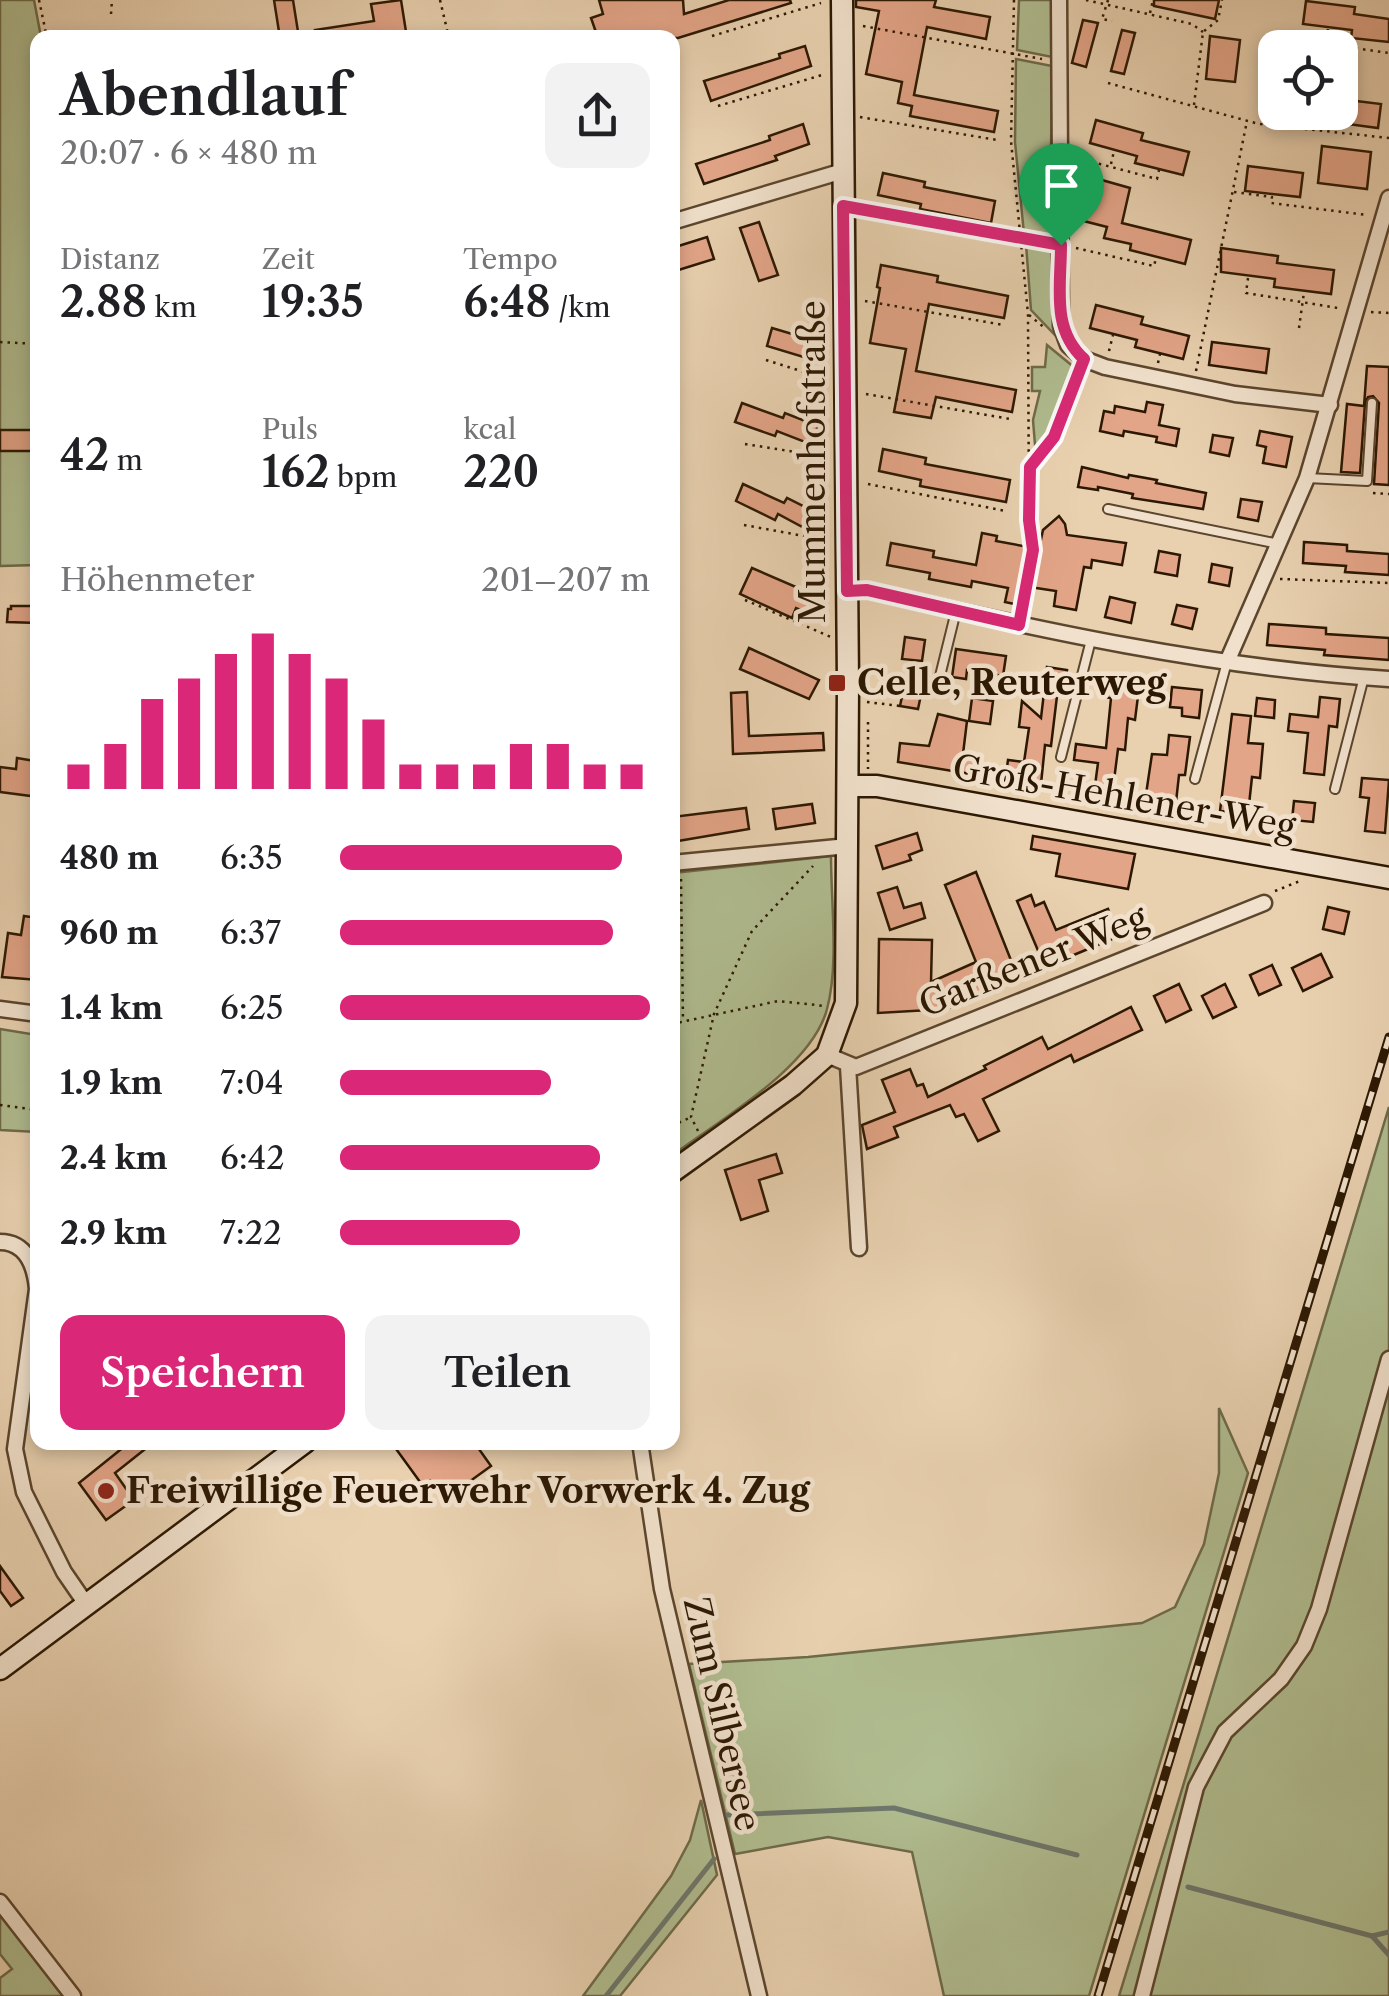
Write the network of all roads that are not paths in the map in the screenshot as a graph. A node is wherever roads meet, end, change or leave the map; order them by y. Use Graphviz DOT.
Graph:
graph roads {
  1 [pos="842,0"];
  2 [pos="1059,0"];
  3 [pos="843,171"];
  4 [pos="1389,198"];
  5 [pos="680,220"];
  6 [pos="1372,403"];
  7 [pos="1330,405"];
  8 [pos="1307,478"];
  9 [pos="1108,509"];
  10 [pos="1279,544"];
  11 [pos="847,591"];
  12 [pos="956,611"];
  13 [pos="1092,640"];
  14 [pos="1226,662"];
  15 [pos="1364,677"];
  16 [pos="1389,679"];
  17 [pos="938,680"];
  18 [pos="1061,757"];
  19 [pos="1195,778"];
  20 [pos="848,786"];
  21 [pos="1335,789"];
  22 [pos="840,846"];
  23 [pos="680,863"];
  24 [pos="1389,878"];
  25 [pos="1264,904"];
  26 [pos="0,1009"];
  27 [pos="30,1013"];
  28 [pos="827,1055"];
  29 [pos="848,1066"];
  30 [pos="680,1166"];
  31 [pos="0,1242"];
  32 [pos="859,1248"];
  33 [pos="30,1259"];
  34 [pos="30,1340"];
  35 [pos="1389,1358"];
  36 [pos="295,1450"];
  37 [pos="641,1450"];
  38 [pos="86,1604"];
  39 [pos="0,1669"];
  40 [pos="0,1902"];
  41 [pos="73,1996"];
  42 [pos="759,1996"];
  43 [pos="1142,1996"];
  1 -- 3 [label="street, Mummenhofstraße"];
  2 -- 7 [label="street"];
  3 -- 5 [label="street"];
  3 -- 11 [label="street, Mummenhofstraße"];
  4 -- 7 [label="street"];
  6 -- 8 [label="lane"];
  7 -- 8 [label="street"];
  8 -- 10 [label="street"];
  9 -- 10 [label="lane"];
  10 -- 14 [label="street"];
  11 -- 12 [label="street"];
  11 -- 20 [label="street, Mummenhofstraße"];
  12 -- 13 [label="street"];
  12 -- 17 [label="lane"];
  13 -- 14 [label="street"];
  13 -- 18 [label="lane"];
  14 -- 15 [label="street"];
  14 -- 19 [label="lane"];
  15 -- 16 [label="street"];
  15 -- 21 [label="lane"];
  20 -- 22 [label="street, Mummenhofstraße"];
  20 -- 24 [label="street, Groß-Hehlener-Weg"];
  22 -- 23 [label="street"];
  22 -- 28 [label="street, Mummenhofstraße"];
  25 -- 29 [label="street, Garßener Weg"];
  26 -- 27 [label="street"];
  28 -- 29 [label="street"];
  28 -- 30 [label="street, Mummenhofstraße"];
  29 -- 32 [label="street"];
  31 -- 33 [label="street"];
  34 -- 38 [label="street"];
  35 -- 43 [label="street"];
  36 -- 38 [label="street"];
  37 -- 42 [label="street, Zum Silbersee"];
  38 -- 39 [label="street"];
  40 -- 41 [label="street"];
}
